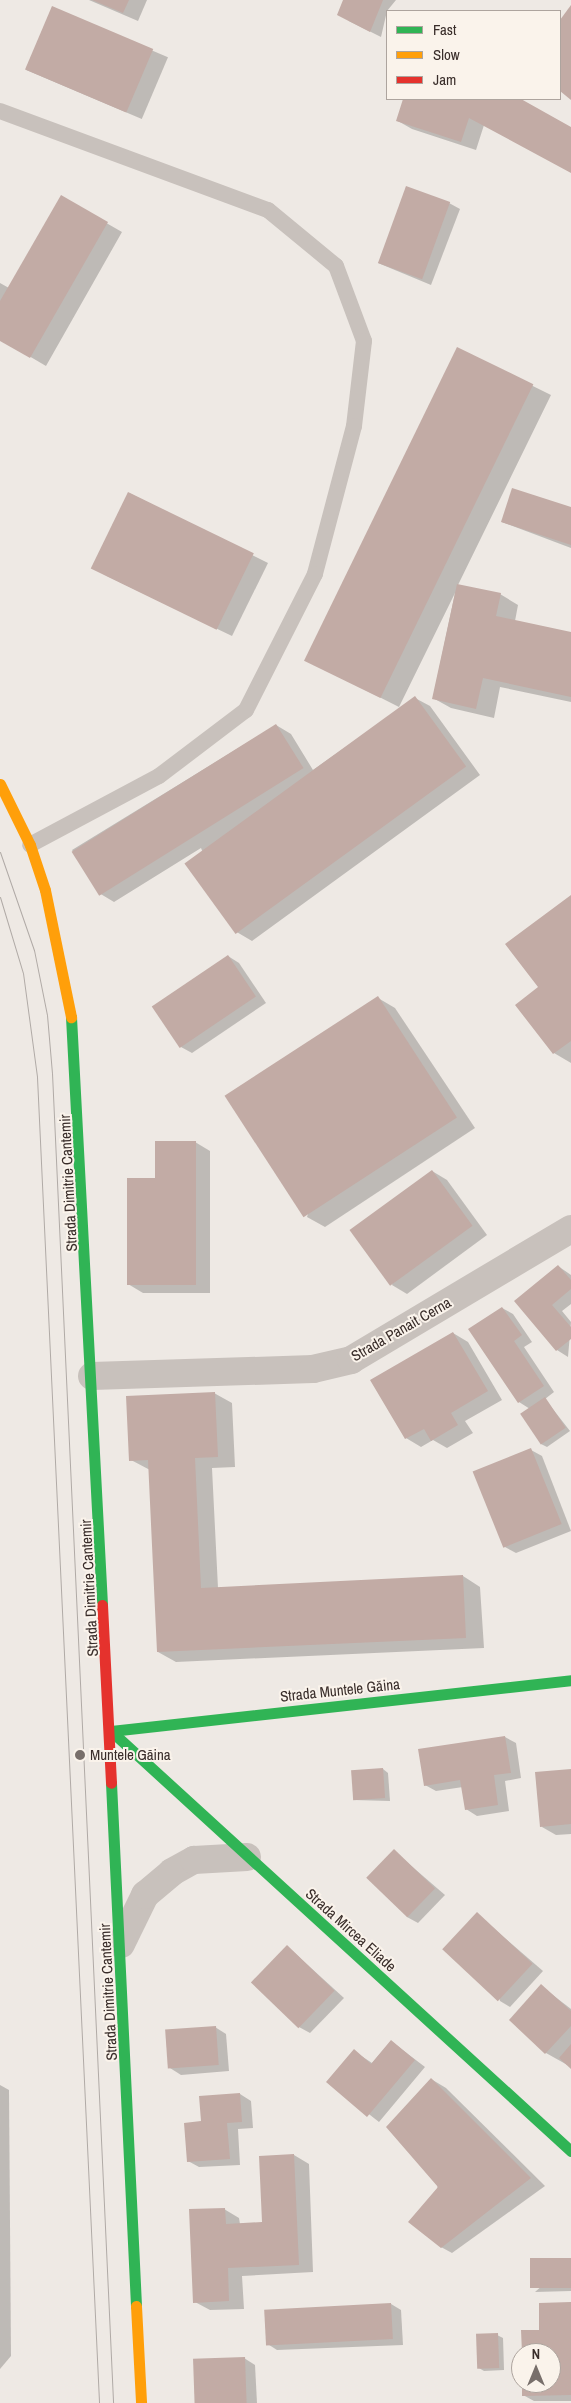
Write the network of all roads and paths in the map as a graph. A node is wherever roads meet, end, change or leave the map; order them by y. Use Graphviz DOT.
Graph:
graph roads {
  1 [pos="0,111"];
  2 [pos="0,784"];
  3 [pos="30,845"];
  4 [pos="571,1229"];
  5 [pos="92,1376"];
  6 [pos="571,1680"];
  7 [pos="112,1731"];
  8 [pos="247,1857"];
  9 [pos="121,1944"];
  10 [pos="571,2151"];
  11 [pos="141,2403"];
  1 -- 3 [label="lane"];
  2 -- 3 [label="main road, Strada Dimitrie Cantemir"];
  3 -- 5 [label="main road, Strada Dimitrie Cantemir"];
  4 -- 5 [label="street, Strada Panait Cerna"];
  5 -- 7 [label="main road, Strada Dimitrie Cantemir"];
  6 -- 7 [label="main road, Strada Muntele Găina"];
  7 -- 8 [label="main road, Strada Mircea Eliade"];
  7 -- 9 [label="main road, Strada Dimitrie Cantemir"];
  8 -- 9 [label="street"];
  8 -- 10 [label="main road, Strada Mircea Eliade"];
  9 -- 11 [label="main road, Strada Dimitrie Cantemir"];
}
